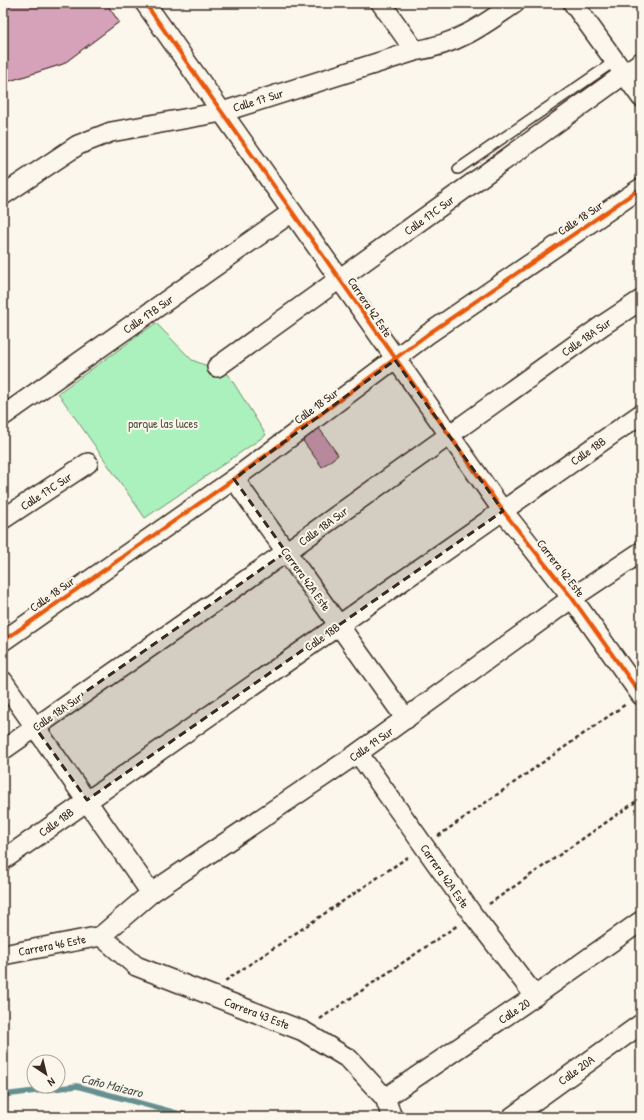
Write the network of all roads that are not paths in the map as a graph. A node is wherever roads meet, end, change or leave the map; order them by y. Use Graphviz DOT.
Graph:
graph roads {
  1 [pos="144,3"];
  2 [pos="381,3"];
  3 [pos="515,3"];
  4 [pos="573,3"];
  5 [pos="415,51"];
  6 [pos="641,62"];
  7 [pos="619,67"];
  8 [pos="641,97"];
  9 [pos="222,112"];
  10 [pos="458,169"];
  11 [pos="641,188"];
  12 [pos="3,195"];
  13 [pos="292,212"];
  14 [pos="340,280"];
  15 [pos="641,300"];
  16 [pos="395,360"];
  17 [pos="217,367"];
  18 [pos="641,414"];
  19 [pos="3,416"];
  20 [pos="449,435"];
  21 [pos="88,463"];
  22 [pos="234,479"];
  23 [pos="502,511"];
  24 [pos="3,519"];
  25 [pos="286,552"];
  26 [pos="641,552"];
  27 [pos="572,598"];
  28 [pos="339,625"];
  29 [pos="3,641"];
  30 [pos="3,681"];
  31 [pos="641,696"];
  32 [pos="406,719"];
  33 [pos="35,727"];
  34 [pos="3,750"];
  35 [pos="358,753"];
  36 [pos="87,800"];
  37 [pos="3,860"];
  38 [pos="151,893"];
  39 [pos="641,921"];
  40 [pos="101,936"];
  41 [pos="3,955"];
  42 [pos="535,996"];
  43 [pos="641,1024"];
  44 [pos="385,1098"];
  45 [pos="392,1117"];
  46 [pos="512,1117"];
  1 -- 9 [label="street, Carrera 42 Este"];
  2 -- 5 [label="street"];
  3 -- 5 [label="street, Calle 17 Sur"];
  4 -- 7 [label="street"];
  5 -- 9 [label="street, Calle 17 Sur"];
  6 -- 7 [label="street, Calle 17C Sur"];
  7 -- 8 [label="street"];
  7 -- 10 [label="lane"];
  7 -- 14 [label="street, Calle 17C Sur"];
  9 -- 12 [label="street, Calle 17 Sur"];
  9 -- 13 [label="street, Carrera 42 Este"];
  11 -- 16 [label="street, Calle 18 Sur"];
  13 -- 14 [label="street, Carrera 42 Este"];
  13 -- 19 [label="street, Calle 17B Sur"];
  14 -- 16 [label="street, Carrera 42 Este"];
  14 -- 17 [label="street, Calle 17C Sur"];
  15 -- 20 [label="street, Calle 18A Sur"];
  16 -- 20 [label="street, Carrera 42 Este"];
  16 -- 22 [label="street, Calle 18 Sur"];
  18 -- 23 [label="street, Calle 18B"];
  20 -- 23 [label="street, Carrera 42 Este"];
  20 -- 25 [label="street, Calle 18A Sur"];
  21 -- 24 [label="street, Calle 17C Sur"];
  22 -- 25 [label="street, Carrera 42A Este"];
  22 -- 29 [label="street, Calle 18 Sur"];
  23 -- 27 [label="street, Carrera 42 Este"];
  23 -- 28 [label="street, Calle 18B"];
  25 -- 28 [label="street, Carrera 42A Este"];
  25 -- 33 [label="street, Calle 18A Sur"];
  26 -- 27 [label="street, Calle 19 Sur"];
  27 -- 31 [label="street, Carrera 42 Este"];
  27 -- 32 [label="street, Calle 19 Sur"];
  28 -- 32 [label="street, Carrera 42A Este"];
  28 -- 36 [label="street, Calle 18B"];
  30 -- 33 [label="street"];
  32 -- 35 [label="street, Calle 19 Sur"];
  33 -- 34 [label="street, Calle 18A Sur"];
  33 -- 36 [label="street"];
  35 -- 38 [label="street, Calle 19 Sur"];
  35 -- 42 [label="street, Carrera 42A Este"];
  36 -- 37 [label="street, Calle 18B"];
  36 -- 38 [label="street"];
  38 -- 40 [label="street, Calle 19 Sur"];
  39 -- 42 [label="street, Calle 20"];
  40 -- 41 [label="street, Carrera 46 Este"];
  40 -- 44 [label="street, Carrera 43 Este"];
  42 -- 44 [label="street, Calle 20"];
  43 -- 46 [label="street, Calle 20A"];
  44 -- 45 [label="street, Carrera 43 Este"];
}
